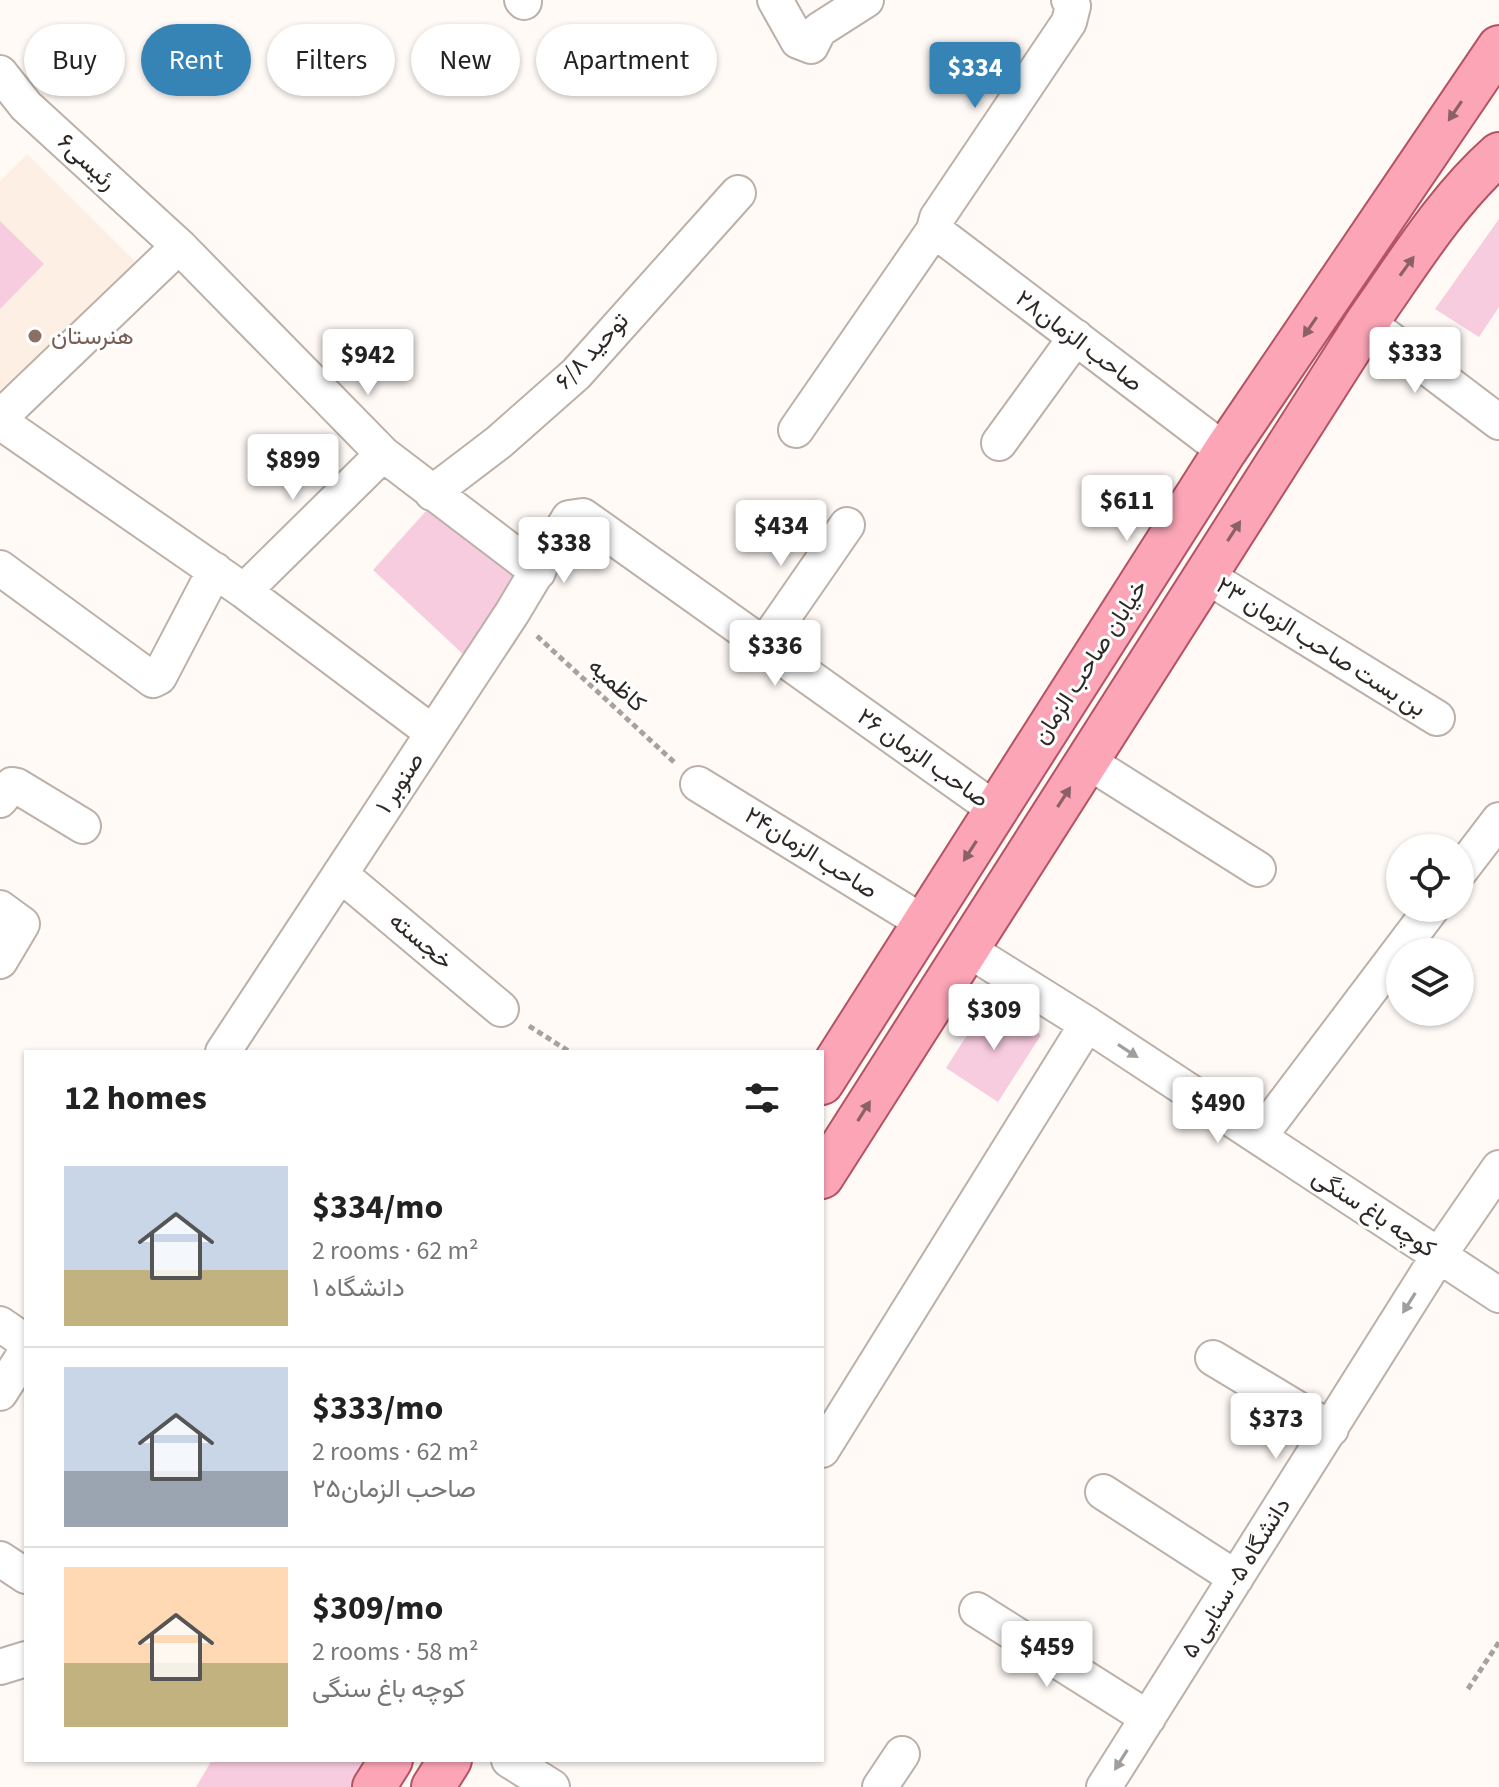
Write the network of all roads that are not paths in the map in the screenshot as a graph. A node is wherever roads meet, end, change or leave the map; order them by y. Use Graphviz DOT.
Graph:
graph roads {
  1 [pos="775,0"];
  2 [pos="866,0"];
  3 [pos="1069,0"];
  4 [pos="1499,47"];
  5 [pos="0,73"];
  6 [pos="1499,154"];
  7 [pos="738,193"];
  8 [pos="934,230"];
  9 [pos="179,246"];
  10 [pos="1367,322"];
  11 [pos="1076,337"];
  12 [pos="1499,422"];
  13 [pos="796,430"];
  14 [pos="999,443"];
  15 [pos="1225,451"];
  16 [pos="383,454"];
  17 [pos="432,493"];
  18 [pos="575,515"];
  19 [pos="847,525"];
  20 [pos="0,568"];
  21 [pos="215,570"];
  22 [pos="538,572"];
  23 [pos="1205,575"];
  24 [pos="244,591"];
  25 [pos="764,645"];
  26 [pos="1437,718"];
  27 [pos="433,733"];
  28 [pos="1087,761"];
  29 [pos="698,784"];
  30 [pos="0,800"];
  31 [pos="996,810"];
  32 [pos="1499,820"];
  33 [pos="83,826"];
  34 [pos="1474,853"];
  35 [pos="1258,869"];
  36 [pos="340,874"];
  37 [pos="0,908"];
  38 [pos="1421,922"];
  39 [pos="924,923"];
  40 [pos="967,949"];
  41 [pos="0,961"];
  42 [pos="501,1009"];
  43 [pos="1087,1024"];
  44 [pos="224,1050"];
  45 [pos="824,1080"];
  46 [pos="1259,1137"];
  47 [pos="1499,1168"];
  48 [pos="824,1174"];
  49 [pos="1439,1255"];
  50 [pos="1499,1295"];
  51 [pos="0,1324"];
  52 [pos="24,1341"];
  53 [pos="24,1355"];
  54 [pos="1213,1358"];
  55 [pos="0,1393"];
  56 [pos="1331,1429"];
  57 [pos="824,1447"];
  58 [pos="1103,1492"];
  59 [pos="0,1559"];
  60 [pos="24,1575"];
  61 [pos="1236,1578"];
  62 [pos="977,1610"];
  63 [pos="24,1660"];
  64 [pos="0,1667"];
  65 [pos="1148,1718"];
  66 [pos="902,1754"];
  67 [pos="390,1762"];
  68 [pos="449,1762"];
  69 [pos="512,1762"];
  70 [pos="374,1787"];
  71 [pos="433,1787"];
  72 [pos="552,1787"];
  73 [pos="880,1787"];
  74 [pos="1104,1787"];
  1 -- 2 [label="street"];
  3 -- 8 [label="street"];
  4 -- 15 [label="main road, خیابان صاحب الزمان, one-way"];
  5 -- 9 [label="street, رئیسی۶"];
  10 -- 6 [label="main road, one-way"];
  7 -- 17 [label="street, توحید ۶/۸"];
  8 -- 11 [label="street, صاحب الزمان۲۸"];
  8 -- 13 [label="street"];
  9 -- 16 [label="street, رئیسی۶"];
  9 -- 21 [label="street"];
  10 -- 12 [label="street"];
  23 -- 10 [label="main road, one-way"];
  11 -- 14 [label="street"];
  11 -- 15 [label="street, صاحب الزمان۲۸"];
  15 -- 31 [label="main road, خیابان صاحب الزمان"];
  16 -- 17 [label="street, رئیسی۶"];
  16 -- 24 [label="street"];
  17 -- 22 [label="street, رئیسی۶"];
  18 -- 22 [label="street, صنوبر ۱"];
  18 -- 25 [label="street, صاحب الزمان ۲۶"];
  19 -- 25 [label="street"];
  20 -- 21 [label="street"];
  21 -- 24 [label="street"];
  22 -- 27 [label="street, صنوبر ۱"];
  23 -- 26 [label="street, بن بست صاحب الزمان ۲۳"];
  23 -- 28 [label="main road"];
  24 -- 27 [label="street"];
  25 -- 31 [label="street, صاحب الزمان ۲۶"];
  27 -- 36 [label="street, صنوبر ۱"];
  28 -- 35 [label="street"];
  40 -- 28 [label="main road, one-way"];
  29 -- 39 [label="street, صاحب الزمان۲۴"];
  30 -- 33 [label="street"];
  31 -- 39 [label="main road, خیابان صاحب الزمان, one-way"];
  32 -- 34 [label="street"];
  36 -- 42 [label="street, خجسته"];
  36 -- 44 [label="street, صنوبر ۱"];
  37 -- 41 [label="street"];
  38 -- 46 [label="street"];
  39 -- 45 [label="main road, خیابان صاحب الزمان"];
  40 -- 43 [label="street, کوچه باغ سنگی"];
  48 -- 40 [label="main road, one-way"];
  43 -- 46 [label="street, کوچه باغ سنگی, one-way"];
  43 -- 57 [label="street"];
  46 -- 49 [label="street, کوچه باغ سنگی"];
  47 -- 49 [label="street, دانشگاه ۵- سنایی ۵"];
  49 -- 50 [label="street, کوچه باغ سنگی"];
  49 -- 56 [label="street, دانشگاه ۵- سنایی ۵, one-way"];
  51 -- 52 [label="street"];
  53 -- 55 [label="street"];
  54 -- 56 [label="street"];
  56 -- 61 [label="street, دانشگاه ۵- سنایی ۵"];
  58 -- 61 [label="street"];
  59 -- 60 [label="street"];
  61 -- 65 [label="street, دانشگاه ۵- سنایی ۵"];
  62 -- 65 [label="street"];
  63 -- 64 [label="street"];
  65 -- 74 [label="street, دانشگاه ۵- سنایی ۵, one-way"];
  66 -- 73 [label="street"];
  67 -- 70 [label="main road"];
  68 -- 71 [label="main road"];
  69 -- 72 [label="street"];
}
